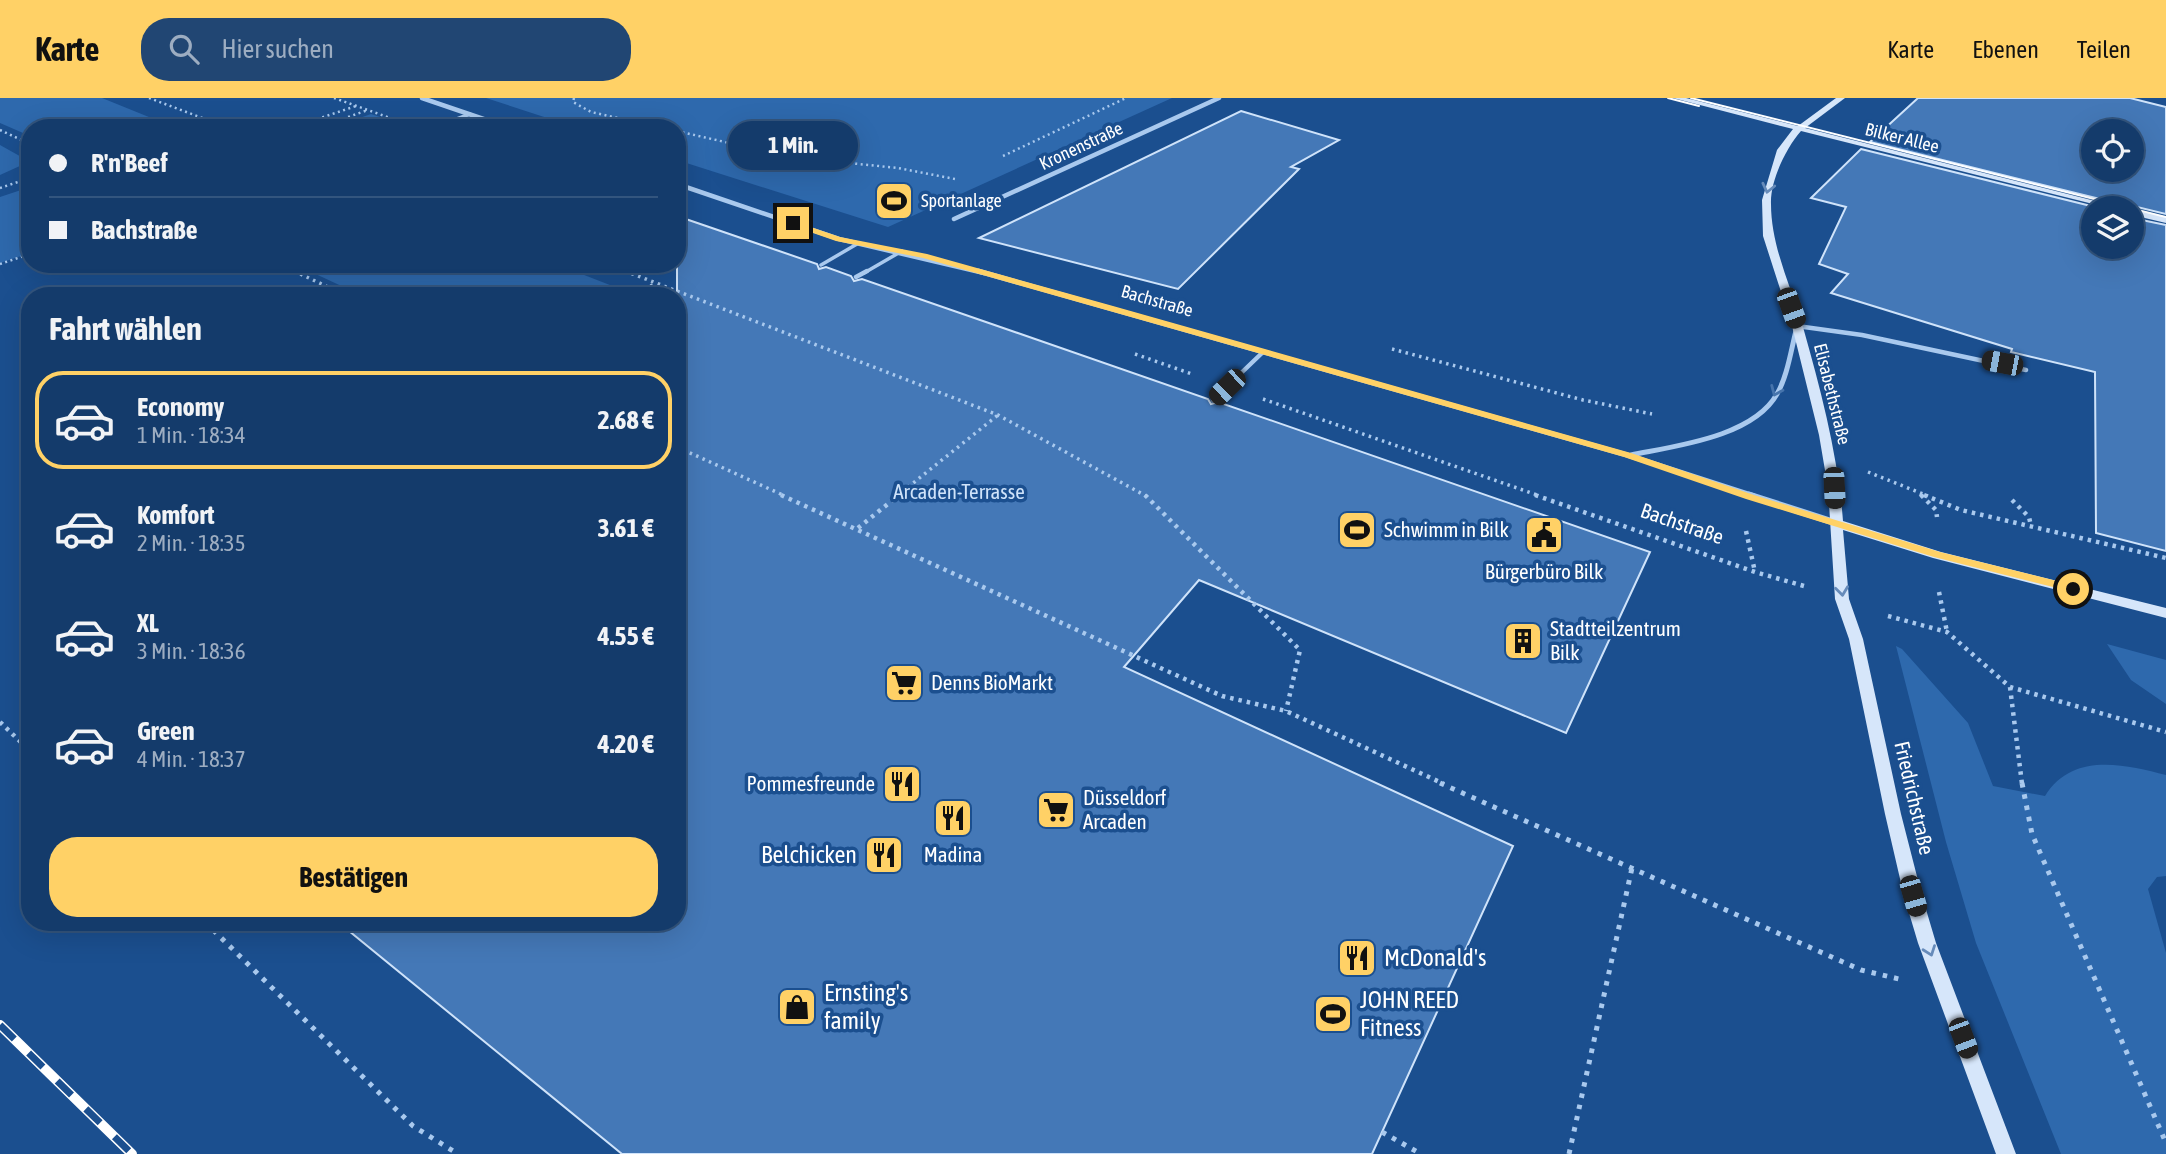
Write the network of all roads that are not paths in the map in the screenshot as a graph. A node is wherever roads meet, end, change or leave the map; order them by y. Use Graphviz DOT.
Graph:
graph roads {
  1 [pos="422,98"];
  2 [pos="1219,98"];
  3 [pos="1677,98"];
  4 [pos="1841,98"];
  5 [pos="470,114"];
  6 [pos="457,119"];
  7 [pos="484,119"];
  8 [pos="1798,128"];
  9 [pos="686,187"];
  10 [pos="2081,199"];
  11 [pos="2144,215"];
  12 [pos="954,219"];
  13 [pos="2166,220"];
  14 [pos="857,244"];
  15 [pos="902,251"];
  16 [pos="821,265"];
  17 [pos="856,277"];
  18 [pos="1797,326"];
  19 [pos="1262,352"];
  20 [pos="2026,370"];
  21 [pos="1227,387"];
  22 [pos="1213,400"];
  23 [pos="1627,455"];
  24 [pos="1836,523"];
  25 [pos="2166,613"];
  26 [pos="2006,1154"];
  1 -- 5 [label="street"];
  2 -- 12 [label="street, Kronenstraße"];
  3 -- 8 [label="main road, Bilker Allee"];
  4 -- 8 [label="main road, Elisabethstraße"];
  5 -- 6 [label="lane"];
  5 -- 7 [label="street"];
  8 -- 10 [label="main road, Bilker Allee"];
  8 -- 18 [label="main road, Elisabethstraße, one-way"];
  9 -- 14 [label="street, Bachstraße"];
  11 -- 13 [label="main road"];
  14 -- 15 [label="street, Bachstraße"];
  14 -- 16 [label="lane"];
  15 -- 17 [label="lane"];
  15 -- 19 [label="street, Bachstraße"];
  18 -- 20 [label="lane"];
  18 -- 23 [label="street, Bachstraße, one-way"];
  18 -- 24 [label="main road, Elisabethstraße"];
  19 -- 21 [label="lane"];
  19 -- 23 [label="street, Bachstraße"];
  21 -- 22 [label="lane"];
  23 -- 24 [label="street, Bachstraße"];
  24 -- 25 [label="main road, Bachstraße"];
  24 -- 26 [label="main road, Friedrichstraße, one-way"];
}
